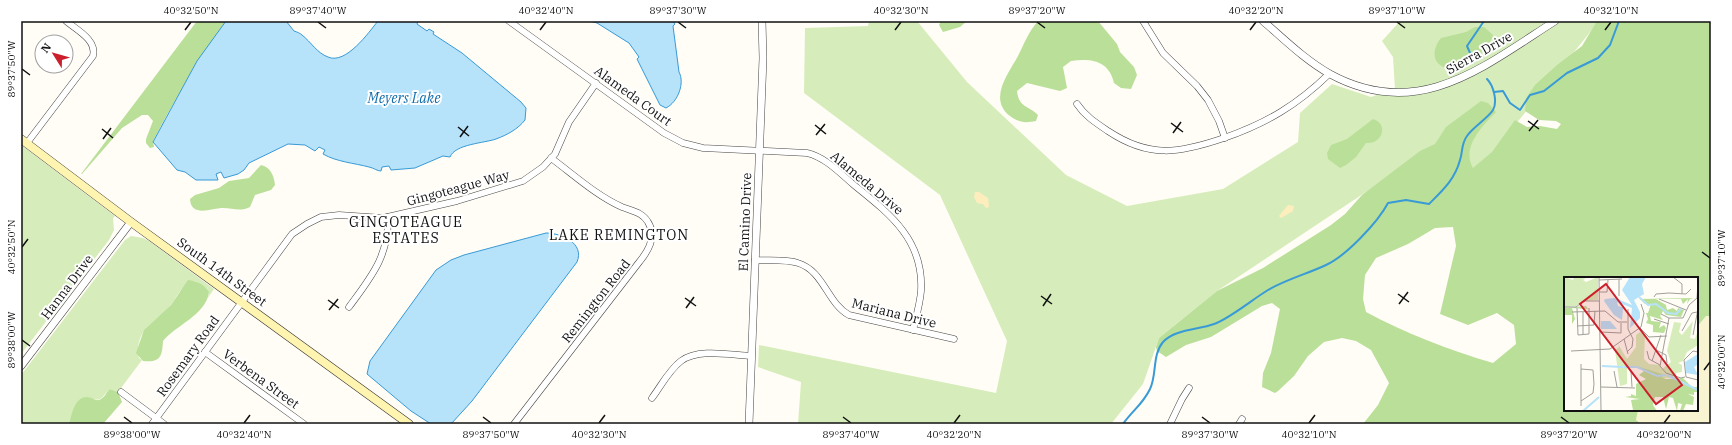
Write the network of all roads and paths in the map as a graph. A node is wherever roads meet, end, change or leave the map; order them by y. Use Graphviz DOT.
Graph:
graph roads {
  1 [pos="66,21"];
  2 [pos="509,21"];
  3 [pos="762,21"];
  4 [pos="1143,21"];
  5 [pos="1263,21"];
  6 [pos="1555,21"];
  7 [pos="1329,74"];
  8 [pos="596,83"];
  9 [pos="1077,104"];
  10 [pos="1225,138"];
  11 [pos="24,141"];
  12 [pos="759,150"];
  13 [pos="551,158"];
  14 [pos="388,217"];
  15 [pos="131,222"];
  16 [pos="755,260"];
  17 [pos="242,301"];
  18 [pos="349,307"];
  19 [pos="913,330"];
  20 [pos="954,338"];
  21 [pos="205,352"];
  22 [pos="751,356"];
  23 [pos="21,366"];
  24 [pos="1189,388"];
  25 [pos="121,392"];
  26 [pos="652,398"];
  27 [pos="157,418"];
  28 [pos="152,424"];
  29 [pos="164,424"];
  30 [pos="304,424"];
  31 [pos="409,424"];
  32 [pos="514,424"];
  33 [pos="749,424"];
  34 [pos="1170,424"];
  1 -- 11 [label="street"];
  2 -- 8 [label="street, Alameda Court"];
  3 -- 12 [label="street, El Camino Drive"];
  4 -- 10 [label="street"];
  5 -- 7 [label="street, Sierra Drive"];
  6 -- 7 [label="street, Sierra Drive"];
  7 -- 10 [label="street"];
  8 -- 12 [label="street, Alameda Court"];
  8 -- 13 [label="street, Gingoteague Way"];
  9 -- 10 [label="street"];
  11 -- 15 [label="main road, South 14th Street"];
  12 -- 16 [label="street, El Camino Drive"];
  12 -- 19 [label="street, Alameda Drive"];
  13 -- 14 [label="street, Gingoteague Way"];
  13 -- 32 [label="street, Remington Road"];
  14 -- 17 [label="street, Gingoteague Way"];
  14 -- 18 [label="street"];
  15 -- 17 [label="main road, South 14th Street"];
  15 -- 23 [label="street, Hanna Drive"];
  16 -- 19 [label="street, Mariana Drive"];
  16 -- 22 [label="street, El Camino Drive"];
  17 -- 21 [label="street, Rosemary Road"];
  17 -- 31 [label="main road, South 14th Street"];
  19 -- 20 [label="street, Mariana Drive"];
  21 -- 27 [label="street, Rosemary Road"];
  21 -- 30 [label="street, Verbena Street"];
  22 -- 26 [label="street"];
  22 -- 33 [label="street, El Camino Drive"];
  24 -- 34 [label="street"];
  25 -- 27 [label="street"];
  27 -- 28 [label="street, Rosemary Road"];
  27 -- 29 [label="street"];
}
